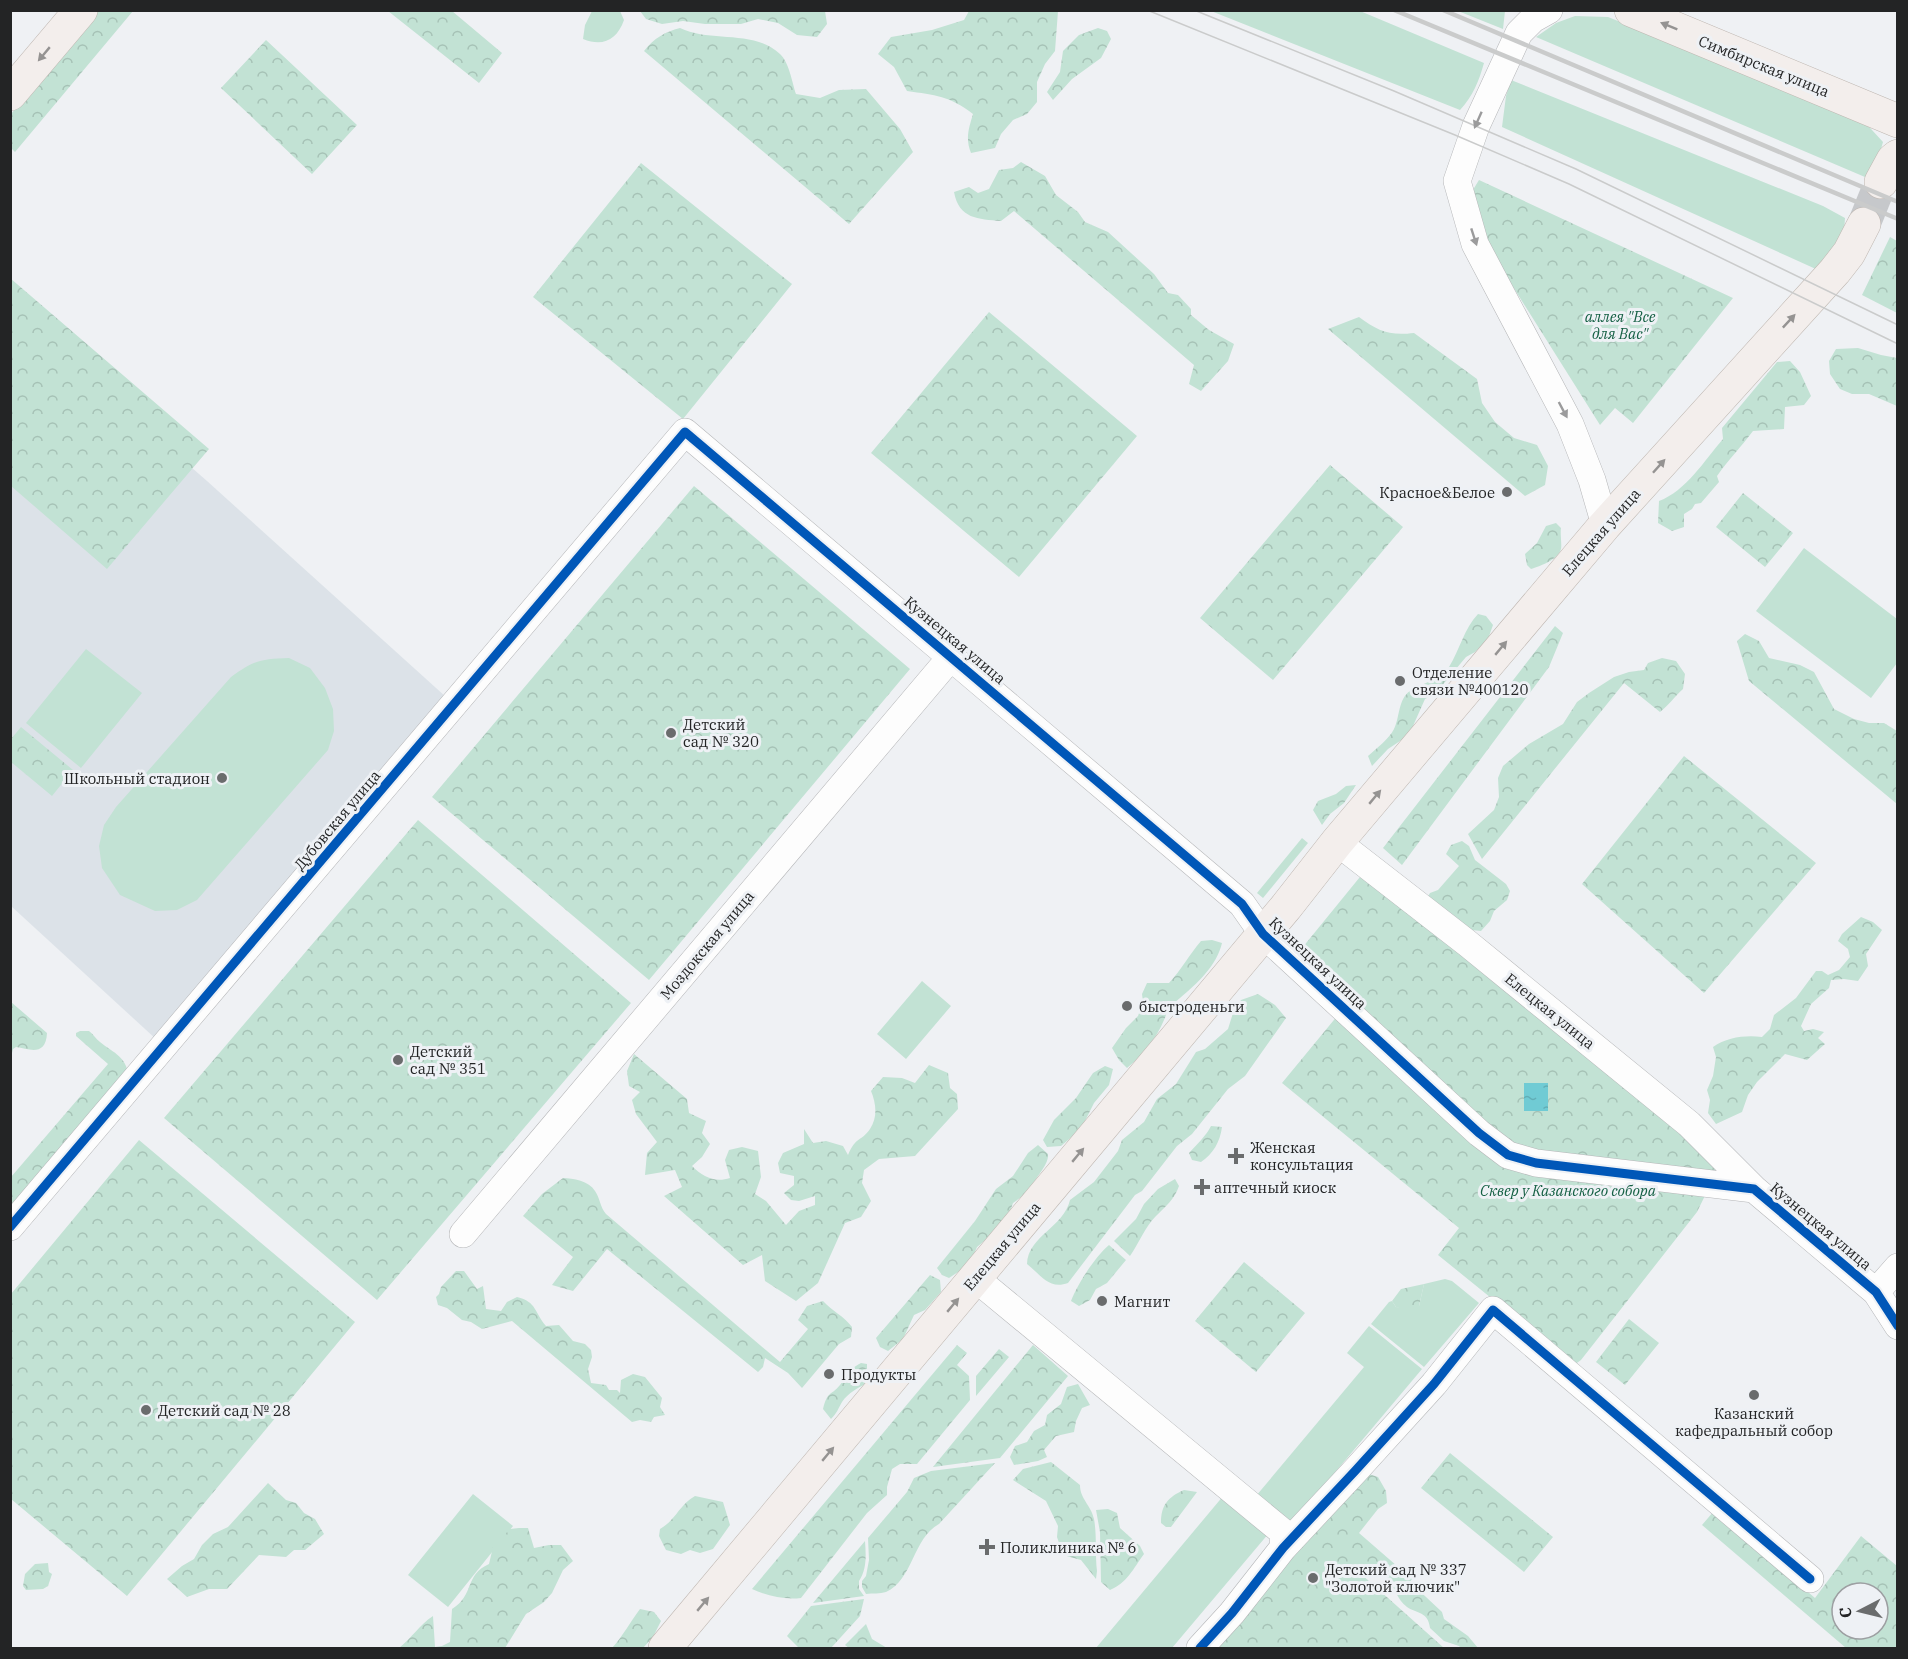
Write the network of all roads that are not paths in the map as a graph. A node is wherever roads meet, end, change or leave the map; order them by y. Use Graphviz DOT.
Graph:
graph roads {
  1 [pos="81,10"];
  2 [pos="1548,10"];
  3 [pos="1631,10"];
  4 [pos="10,94"];
  5 [pos="1898,121"];
  6 [pos="1863,224"];
  7 [pos="685,432"];
  8 [pos="1616,513"];
  9 [pos="951,657"];
  10 [pos="1337,842"];
  11 [pos="1263,934"];
  12 [pos="1754,1190"];
  13 [pos="10,1227"];
  14 [pos="463,1234"];
  15 [pos="1898,1268"];
  16 [pos="975,1278"];
  17 [pos="1876,1292"];
  18 [pos="1898,1326"];
  19 [pos="1283,1548"];
  20 [pos="1810,1579"];
  21 [pos="665,1648"];
  22 [pos="1200,1648"];
  1 -- 4 [label="main road, one-way"];
  2 -- 8 [label="street, one-way"];
  5 -- 3 [label="main road, Симбирская улица, one-way"];
  8 -- 6 [label="main road, Елецкая улица, one-way"];
  7 -- 9 [label="street, Кузнецкая улица"];
  7 -- 13 [label="street, Дубовская улица"];
  10 -- 8 [label="main road, Елецкая улица, one-way"];
  9 -- 11 [label="street, Кузнецкая улица"];
  9 -- 14 [label="street, Моздокская улица"];
  10 -- 11 [label="main road, Елецкая улица"];
  10 -- 12 [label="street, Елецкая улица"];
  11 -- 12 [label="street, Кузнецкая улица"];
  16 -- 11 [label="main road, Елецкая улица, one-way"];
  12 -- 17 [label="street, Кузнецкая улица"];
  15 -- 17 [label="street"];
  16 -- 19 [label="street"];
  21 -- 16 [label="main road, Елецкая улица, one-way"];
  17 -- 18 [label="street, Кузнецкая улица"];
  19 -- 20 [label="street"];
  19 -- 22 [label="street"];
}
